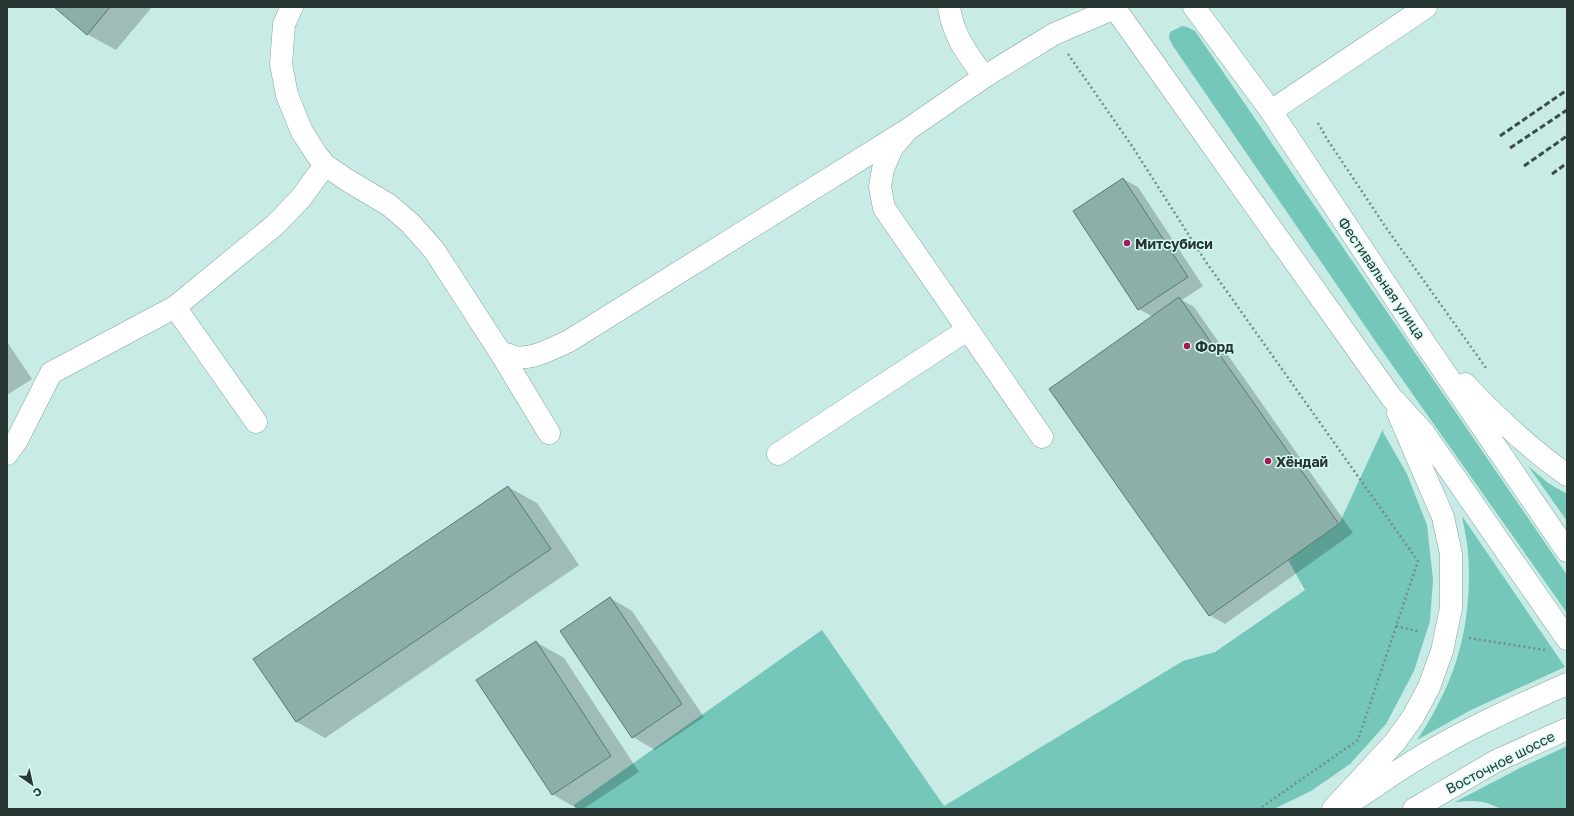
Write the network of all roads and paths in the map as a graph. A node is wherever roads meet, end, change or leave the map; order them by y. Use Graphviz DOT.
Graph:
graph roads {
  1 [pos="292,7"];
  2 [pos="950,7"];
  3 [pos="1115,7"];
  4 [pos="1194,7"];
  5 [pos="1426,7"];
  6 [pos="1054,34"];
  7 [pos="984,77"];
  8 [pos="1271,111"];
  9 [pos="1318,123"];
  10 [pos="908,130"];
  11 [pos="325,165"];
  12 [pos="176,307"];
  13 [pos="967,330"];
  14 [pos="1424,342"];
  15 [pos="500,352"];
  16 [pos="1487,369"];
  17 [pos="1391,398"];
  18 [pos="256,422"];
  19 [pos="549,434"];
  20 [pos="1042,438"];
  21 [pos="7,454"];
  22 [pos="778,454"];
  23 [pos="1567,475"];
  24 [pos="1567,551"];
  25 [pos="1396,626"];
  26 [pos="1445,634"];
  27 [pos="1559,645"];
  28 [pos="1567,684"];
  29 [pos="1567,729"];
  30 [pos="1259,809"];
  31 [pos="1334,809"];
  32 [pos="1342,809"];
  33 [pos="1414,809"];
  1 -- 11 [label="main road"];
  2 -- 7 [label="main road"];
  3 -- 6 [label="main road"];
  3 -- 17 [label="main road"];
  4 -- 8 [label="main road, Фестивальная улица"];
  5 -- 8 [label="main road"];
  6 -- 7 [label="main road"];
  6 -- 25 [label="path"];
  7 -- 10 [label="main road"];
  8 -- 14 [label="main road, Фестивальная улица"];
  9 -- 16 [label="path"];
  10 -- 13 [label="main road"];
  10 -- 15 [label="main road"];
  11 -- 12 [label="main road"];
  11 -- 15 [label="main road"];
  12 -- 18 [label="main road"];
  12 -- 21 [label="main road"];
  13 -- 20 [label="main road"];
  13 -- 22 [label="main road"];
  14 -- 23 [label="main road"];
  14 -- 24 [label="main road, Фестивальная улица"];
  15 -- 19 [label="main road"];
  17 -- 26 [label="main road"];
  17 -- 27 [label="main road"];
  25 -- 26 [label="path"];
  25 -- 30 [label="path"];
  26 -- 27 [label="path"];
  26 -- 31 [label="main road"];
  28 -- 32 [label="main road"];
  29 -- 33 [label="main road, Восточное шоссе"];
}
